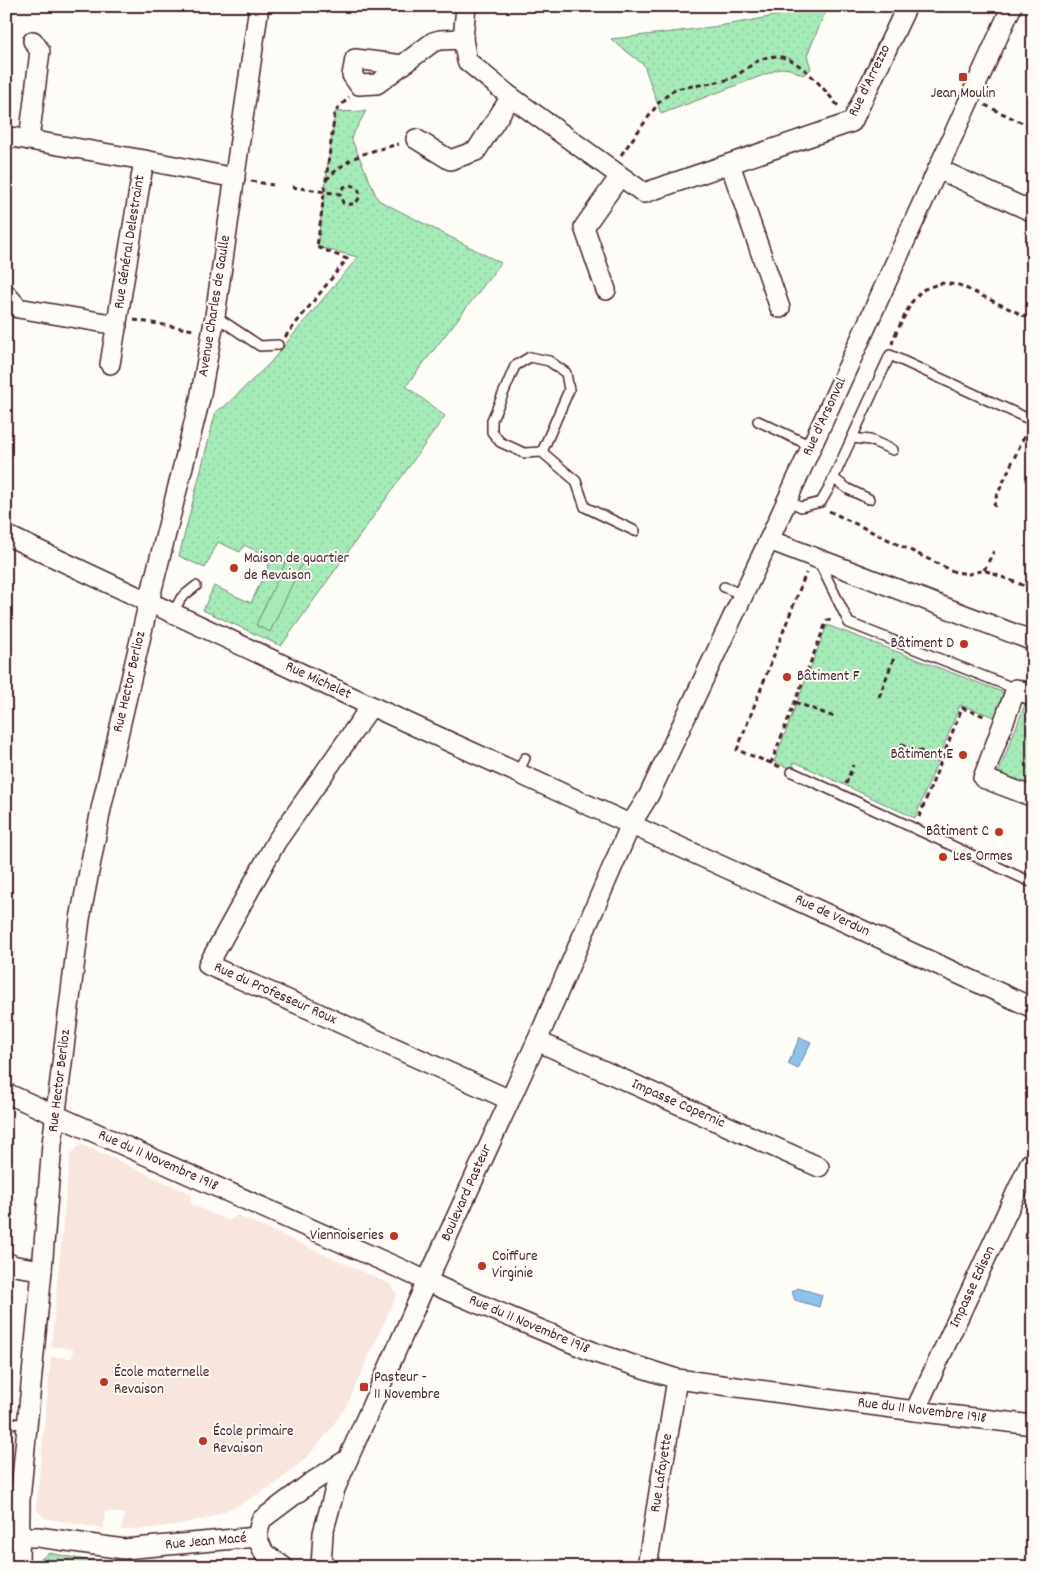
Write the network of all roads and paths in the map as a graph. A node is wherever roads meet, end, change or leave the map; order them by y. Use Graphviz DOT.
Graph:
graph roads {
  1 [pos="259,6"];
  2 [pos="466,6"];
  3 [pos="907,6"];
  4 [pos="1012,6"];
  5 [pos="463,39"];
  6 [pos="33,41"];
  7 [pos="403,65"];
  8 [pos="358,85"];
  9 [pos="512,97"];
  10 [pos="970,99"];
  11 [pos="852,122"];
  12 [pos="1033,128"];
  13 [pos="6,136"];
  14 [pos="416,139"];
  15 [pos="29,140"];
  16 [pos="144,160"];
  17 [pos="730,164"];
  18 [pos="938,169"];
  19 [pos="616,173"];
  20 [pos="235,178"];
  21 [pos="326,181"];
  22 [pos="292,187"];
  23 [pos="324,192"];
  24 [pos="340,194"];
  25 [pos="1033,212"];
  26 [pos="606,290"];
  27 [pos="6,294"];
  28 [pos="780,308"];
  29 [pos="1033,320"];
  30 [pos="117,321"];
  31 [pos="214,324"];
  32 [pos="278,345"];
  33 [pos="890,355"];
  34 [pos="110,364"];
  35 [pos="758,421"];
  36 [pos="1032,421"];
  37 [pos="852,438"];
  38 [pos="811,446"];
  39 [pos="893,450"];
  40 [pos="542,452"];
  41 [pos="833,478"];
  42 [pos="869,499"];
  43 [pos="787,500"];
  44 [pos="820,502"];
  45 [pos="995,507"];
  46 [pos="634,531"];
  47 [pos="6,535"];
  48 [pos="769,540"];
  49 [pos="994,550"];
  50 [pos="815,558"];
  51 [pos="984,570"];
  52 [pos="196,586"];
  53 [pos="724,587"];
  54 [pos="1033,589"];
  55 [pos="743,595"];
  56 [pos="149,601"];
  57 [pos="173,613"];
  58 [pos="849,623"];
  59 [pos="1033,642"];
  60 [pos="900,643"];
  61 [pos="1025,693"];
  62 [pos="879,697"];
  63 [pos="795,702"];
  64 [pos="371,706"];
  65 [pos="834,717"];
  66 [pos="1000,733"];
  67 [pos="901,744"];
  68 [pos="942,759"];
  69 [pos="771,764"];
  70 [pos="853,765"];
  71 [pos="792,772"];
  72 [pos="842,794"];
  73 [pos="1033,797"];
  74 [pos="632,824"];
  75 [pos="915,828"];
  76 [pos="1033,883"];
  77 [pos="1033,1008"];
  78 [pos="537,1042"];
  79 [pos="6,1094"];
  80 [pos="510,1100"];
  81 [pos="56,1116"];
  82 [pos="1030,1162"];
  83 [pos="819,1167"];
  84 [pos="6,1262"];
  85 [pos="42,1270"];
  86 [pos="427,1281"];
  87 [pos="677,1379"];
  88 [pos="915,1411"];
  89 [pos="6,1420"];
  90 [pos="28,1424"];
  91 [pos="1033,1425"];
  92 [pos="348,1459"];
  93 [pos="13,1537"];
  94 [pos="257,1537"];
  95 [pos="18,1567"];
  96 [pos="284,1567"];
  97 [pos="321,1567"];
  98 [pos="647,1567"];
  1 -- 20 [label="street, Avenue Charles de Gaulle"];
  2 -- 5 [label="street, Rue d'Arrezzo"];
  3 -- 11 [label="street, Rue d'Arrezzo"];
  4 -- 10 [label="street, Rue d'Arsonval"];
  5 -- 7 [label="street"];
  5 -- 9 [label="street, Rue d'Arrezzo"];
  6 -- 15 [label="street"];
  7 -- 8 [label="street"];
  7 -- 8 [label="street"];
  8 -- 21 [label="path"];
  9 -- 14 [label="street"];
  9 -- 19 [label="street, Rue d'Arrezzo"];
  10 -- 12 [label="path"];
  10 -- 18 [label="street, Rue d'Arsonval"];
  11 -- 17 [label="street, Rue d'Arrezzo"];
  11 -- 19 [label="path"];
  13 -- 15 [label="street, Rue Général Delestraint"];
  14 -- 21 [label="path"];
  15 -- 16 [label="street, Rue Général Delestraint"];
  16 -- 20 [label="street, Rue Général Delestraint"];
  16 -- 30 [label="street, Rue Général Delestraint"];
  17 -- 19 [label="street, Rue d'Arrezzo"];
  17 -- 28 [label="street"];
  18 -- 25 [label="street"];
  18 -- 38 [label="street, Rue d'Arsonval"];
  19 -- 26 [label="street"];
  20 -- 31 [label="street, Avenue Charles de Gaulle"];
  21 -- 23 [label="path"];
  22 -- 23 [label="path"];
  23 -- 24 [label="path"];
  23 -- 32 [label="path"];
  24 -- 24 [label="path"];
  27 -- 30 [label="street, Rue Général Delestraint"];
  29 -- 33 [label="path"];
  30 -- 31 [label="path"];
  30 -- 34 [label="street, Rue Général Delestraint"];
  31 -- 32 [label="lane"];
  31 -- 56 [label="street, Avenue Charles de Gaulle"];
  33 -- 36 [label="lane"];
  33 -- 37 [label="lane"];
  35 -- 38 [label="lane"];
  36 -- 45 [label="path"];
  37 -- 39 [label="lane"];
  37 -- 41 [label="lane"];
  38 -- 43 [label="street, Rue d'Arsonval"];
  40 -- 40 [label="lane"];
  40 -- 46 [label="lane"];
  41 -- 42 [label="lane"];
  41 -- 44 [label="lane"];
  43 -- 44 [label="lane"];
  43 -- 48 [label="street, Rue d'Arsonval"];
  44 -- 51 [label="path"];
  47 -- 56 [label="street, Rue Michelet"];
  48 -- 50 [label="street"];
  48 -- 55 [label="street, Rue d'Arsonval"];
  49 -- 51 [label="path"];
  50 -- 58 [label="lane"];
  50 -- 59 [label="street"];
  50 -- 69 [label="path"];
  51 -- 54 [label="path"];
  52 -- 57 [label="lane"];
  53 -- 55 [label="lane"];
  55 -- 74 [label="street, Rue d'Arsonval"];
  56 -- 57 [label="street, Rue Michelet"];
  56 -- 81 [label="street, Rue Hector Berlioz"];
  57 -- 64 [label="street, Rue Michelet"];
  58 -- 60 [label="lane"];
  58 -- 63 [label="path"];
  60 -- 61 [label="lane"];
  60 -- 62 [label="path"];
  61 -- 66 [label="street"];
  63 -- 65 [label="path"];
  63 -- 69 [label="path"];
  64 -- 74 [label="street, Rue Michelet"];
  64 -- 80 [label="street, Rue du Professeur Roux"];
  66 -- 68 [label="path"];
  66 -- 73 [label="street"];
  67 -- 68 [label="path"];
  68 -- 75 [label="path"];
  69 -- 71 [label="path"];
  70 -- 72 [label="path"];
  71 -- 72 [label="lane"];
  72 -- 75 [label="lane"];
  74 -- 77 [label="street, Rue de Verdun"];
  74 -- 78 [label="street, Boulevard Pasteur"];
  75 -- 76 [label="lane"];
  78 -- 80 [label="street, Boulevard Pasteur"];
  78 -- 83 [label="street, Impasse Copernic"];
  79 -- 81 [label="street, Rue du 11 Novembre 1918"];
  80 -- 86 [label="street, Boulevard Pasteur"];
  81 -- 85 [label="street, Rue Hector Berlioz"];
  81 -- 86 [label="street, Rue du 11 Novembre 1918"];
  82 -- 88 [label="street, Impasse Edison"];
  84 -- 85 [label="street"];
  85 -- 90 [label="street, Rue Hector Berlioz"];
  86 -- 87 [label="street, Rue du 11 Novembre 1918"];
  86 -- 92 [label="street, Boulevard Pasteur"];
  87 -- 88 [label="street, Rue du 11 Novembre 1918"];
  87 -- 98 [label="street, Rue Lafayette"];
  88 -- 91 [label="street, Rue du 11 Novembre 1918"];
  89 -- 90 [label="lane"];
  90 -- 93 [label="street, Rue Hector Berlioz"];
  92 -- 94 [label="street, Rue Jean Macé"];
  92 -- 97 [label="street, Boulevard Pasteur"];
  93 -- 94 [label="street, Rue Jean Macé"];
  93 -- 95 [label="street, Rue Hector Berlioz"];
  94 -- 96 [label="street, Rue Jean Macé"];
}
